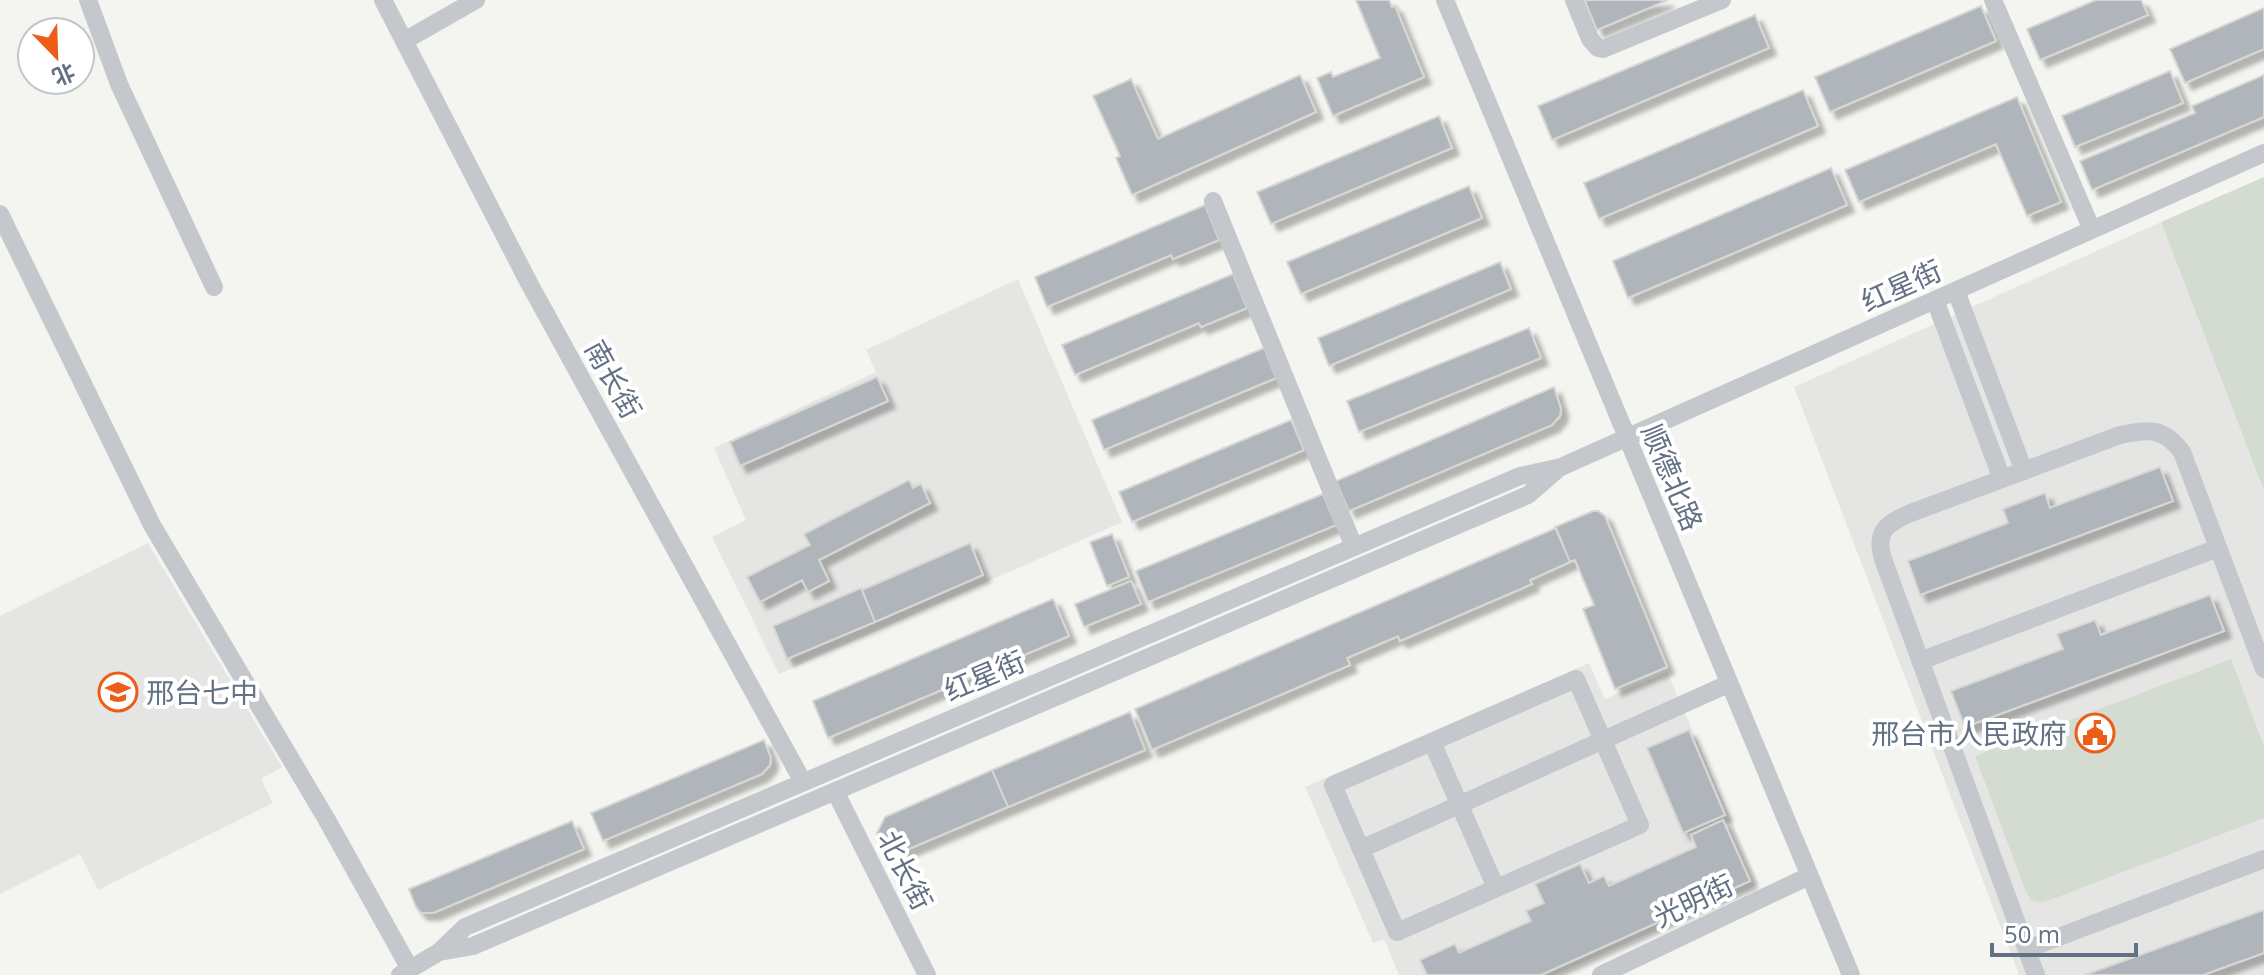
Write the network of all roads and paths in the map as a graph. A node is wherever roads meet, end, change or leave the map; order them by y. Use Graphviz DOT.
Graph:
graph roads {
  1 [pos="88,0"];
  2 [pos="383,0"];
  3 [pos="476,0"];
  4 [pos="1445,0"];
  5 [pos="1574,0"];
  6 [pos="1722,0"];
  7 [pos="1993,0"];
  8 [pos="404,41"];
  9 [pos="2264,153"];
  10 [pos="1213,201"];
  11 [pos="0,214"];
  12 [pos="2092,230"];
  13 [pos="214,287"];
  14 [pos="1956,291"];
  15 [pos="1935,300"];
  16 [pos="1626,438"];
  17 [pos="1561,467"];
  18 [pos="2024,471"];
  19 [pos="2002,479"];
  20 [pos="1354,547"];
  21 [pos="2218,548"];
  22 [pos="1920,661"];
  23 [pos="2264,669"];
  24 [pos="1728,684"];
  25 [pos="1603,740"];
  26 [pos="1432,742"];
  27 [pos="803,782"];
  28 [pos="835,791"];
  29 [pos="1459,805"];
  30 [pos="1361,849"];
  31 [pos="2264,859"];
  32 [pos="1809,876"];
  33 [pos="1496,888"];
  34 [pos="2027,949"];
  35 [pos="439,952"];
  36 [pos="414,970"];
  37 [pos="927,975"];
  38 [pos="1601,975"];
  39 [pos="1851,975"];
  40 [pos="2036,975"];
  1 -- 13 [label="street"];
  2 -- 8 [label="street, 南长街"];
  3 -- 8 [label="street"];
  4 -- 16 [label="street, 顺德北路"];
  5 -- 6 [label="street"];
  7 -- 12 [label="street"];
  8 -- 27 [label="street, 南长街"];
  9 -- 12 [label="street, 红星街"];
  10 -- 20 [label="street"];
  11 -- 36 [label="street"];
  12 -- 14 [label="street, 红星街"];
  14 -- 15 [label="street, 红星街"];
  14 -- 18 [label="street"];
  15 -- 16 [label="street, 红星街"];
  15 -- 19 [label="street"];
  16 -- 17 [label="street, 红星街"];
  16 -- 24 [label="street, 顺德北路"];
  17 -- 20 [label="street, 红星街"];
  17 -- 28 [label="street, 红星街"];
  18 -- 19 [label="street"];
  18 -- 21 [label="street"];
  19 -- 22 [label="street"];
  20 -- 27 [label="street, 红星街"];
  21 -- 22 [label="street"];
  21 -- 23 [label="street"];
  22 -- 34 [label="street"];
  24 -- 25 [label="street"];
  24 -- 32 [label="street, 顺德北路"];
  25 -- 26 [label="street"];
  25 -- 29 [label="street"];
  25 -- 33 [label="street"];
  26 -- 29 [label="street"];
  26 -- 30 [label="street"];
  27 -- 35 [label="street, 红星街"];
  28 -- 35 [label="street, 红星街"];
  28 -- 37 [label="street, 北长街"];
  29 -- 30 [label="street"];
  29 -- 33 [label="street"];
  30 -- 33 [label="street"];
  31 -- 34 [label="street"];
  32 -- 38 [label="street, 光明街"];
  32 -- 39 [label="street, 顺德北路"];
  34 -- 40 [label="street"];
  35 -- 36 [label="street, 红星街"];
}
